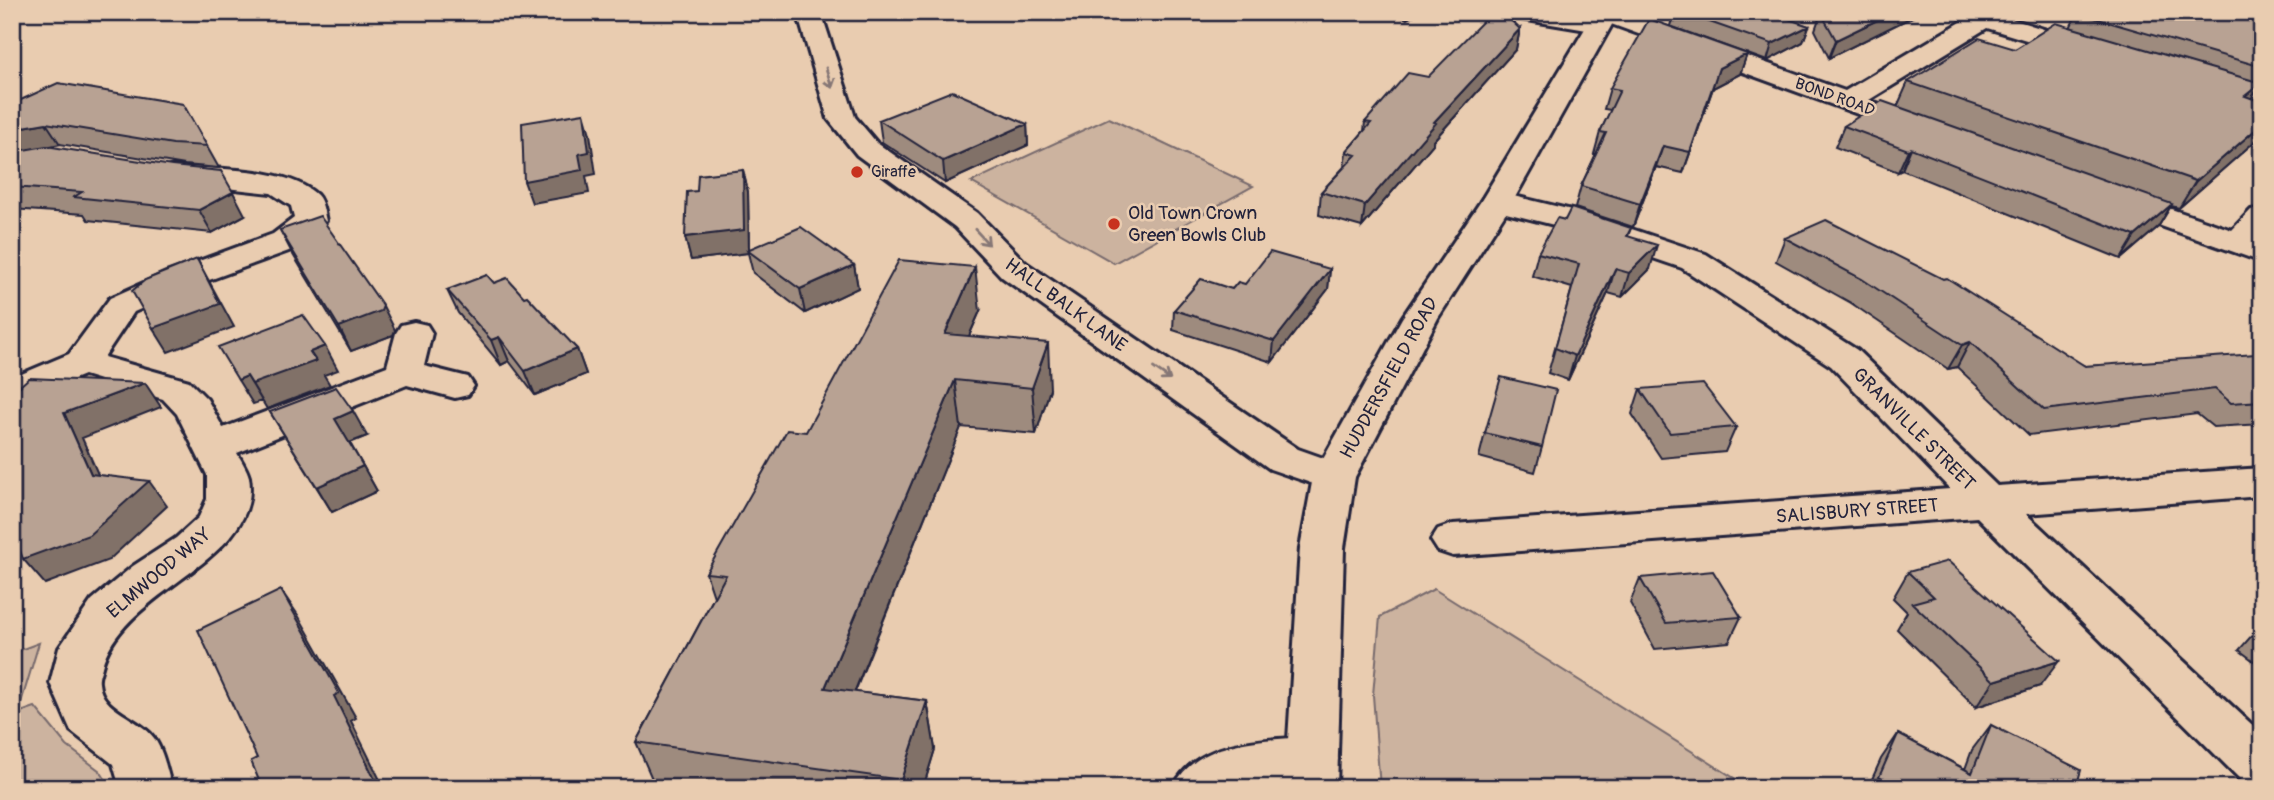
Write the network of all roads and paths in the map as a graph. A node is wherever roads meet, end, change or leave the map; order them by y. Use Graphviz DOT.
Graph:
graph roads {
  1 [pos="1521,12"];
  2 [pos="816,14"];
  3 [pos="1990,16"];
  4 [pos="1604,17"];
  5 [pos="2103,55"];
  6 [pos="1846,102"];
  7 [pos="1937,135"];
  8 [pos="149,171"];
  9 [pos="2094,191"];
  10 [pos="1497,201"];
  11 [pos="2262,217"];
  12 [pos="2249,248"];
  13 [pos="414,333"];
  14 [pos="82,362"];
  15 [pos="404,373"];
  16 [pos="455,387"];
  17 [pos="12,392"];
  18 [pos="214,447"];
  19 [pos="1334,477"];
  20 [pos="2262,482"];
  21 [pos="1987,502"];
  22 [pos="1453,540"];
  23 [pos="2262,767"];
  24 [pos="1312,773"];
  25 [pos="146,788"];
  26 [pos="1199,788"];
  1 -- 4 [label="main road, BOND ROAD"];
  2 -- 19 [label="main road, HALL BALK LANE, one-way"];
  3 -- 5 [label="main road"];
  3 -- 6 [label="main road"];
  4 -- 6 [label="main road, BOND ROAD"];
  4 -- 10 [label="main road, HUDDERSFIELD ROAD"];
  6 -- 7 [label="main road, BOND ROAD"];
  8 -- 14 [label="main road"];
  9 -- 12 [label="main road"];
  10 -- 19 [label="main road, HUDDERSFIELD ROAD"];
  10 -- 21 [label="main road, GRANVILLE STREET"];
  11 -- 12 [label="main road"];
  13 -- 15 [label="main road"];
  14 -- 17 [label="main road"];
  14 -- 18 [label="main road, ELMWOOD WAY"];
  15 -- 16 [label="main road"];
  15 -- 18 [label="main road"];
  18 -- 25 [label="main road, ELMWOOD WAY"];
  19 -- 24 [label="main road, HUDDERSFIELD ROAD"];
  20 -- 21 [label="main road, SALISBURY STREET"];
  21 -- 22 [label="main road, SALISBURY STREET"];
  21 -- 23 [label="main road, GRANVILLE STREET"];
  24 -- 26 [label="main road"];
}
